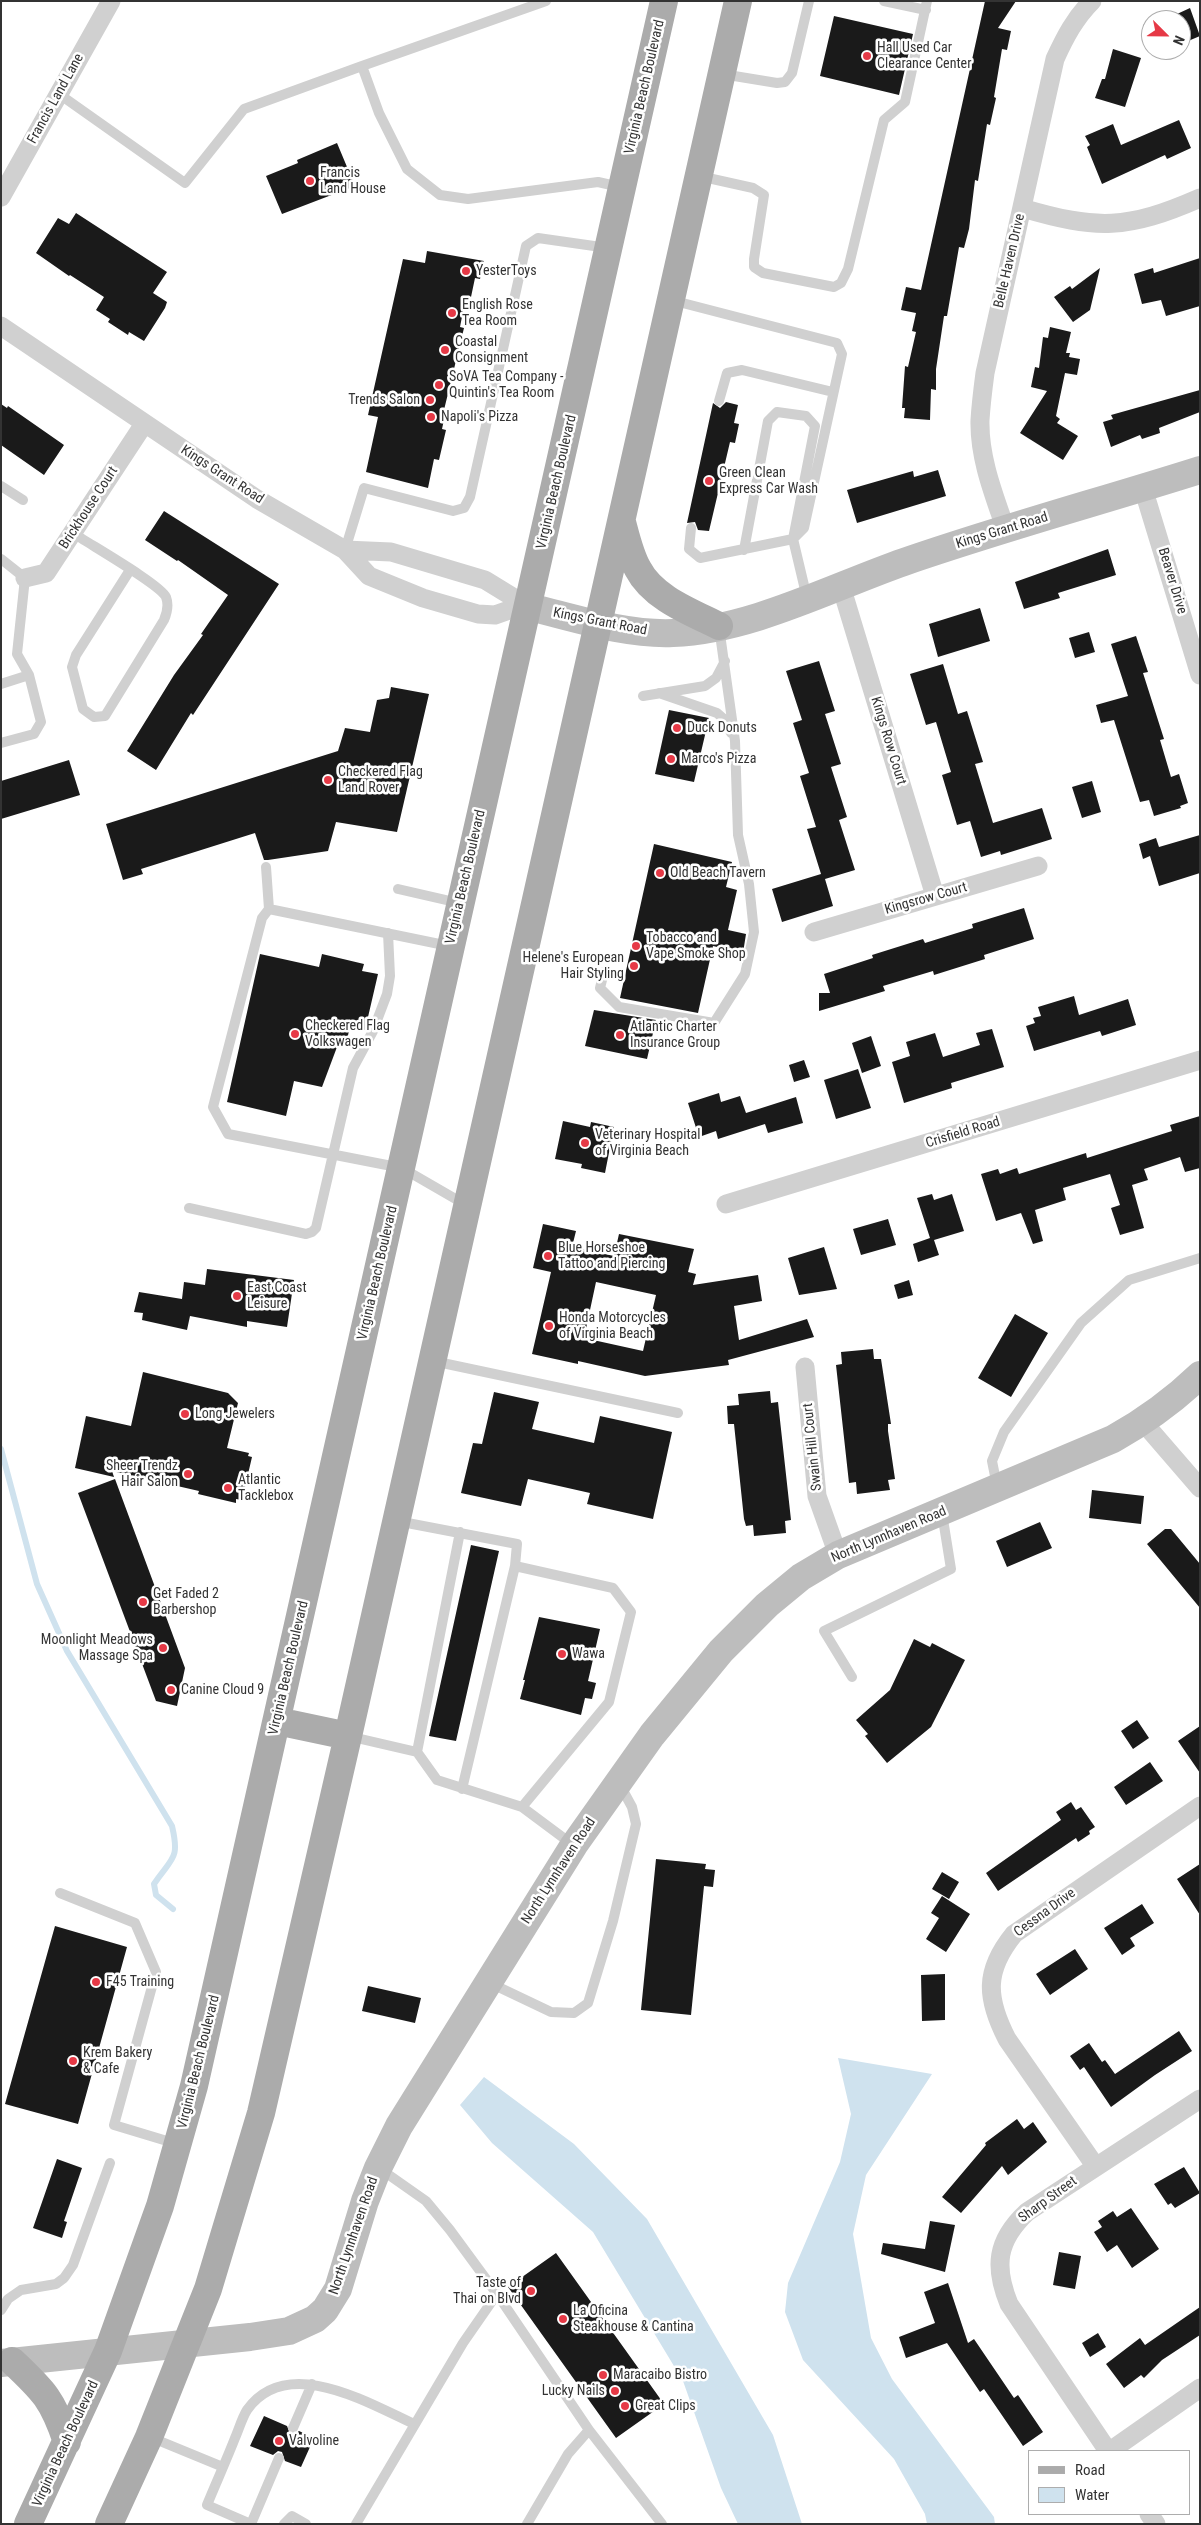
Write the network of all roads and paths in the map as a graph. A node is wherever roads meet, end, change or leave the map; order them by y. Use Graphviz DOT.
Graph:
graph roads {
  1 [pos="111,1"];
  2 [pos="546,1"];
  3 [pos="664,1"];
  4 [pos="738,1"];
  5 [pos="809,1"];
  6 [pos="884,1"];
  7 [pos="1092,1"];
  8 [pos="926,5"];
  9 [pos="362,66"];
  10 [pos="721,74"];
  11 [pos="59,94"];
  12 [pos="698,176"];
  13 [pos="622,188"];
  14 [pos="1,197"];
  15 [pos="1200,198"];
  16 [pos="1022,208"];
  17 [pos="609,248"];
  18 [pos="670,300"];
  19 [pos="1,326"];
  20 [pos="833,392"];
  21 [pos="718,401"];
  22 [pos="144,424"];
  23 [pos="1200,470"];
  24 [pos="1,486"];
  25 [pos="1144,488"];
  26 [pos="23,500"];
  27 [pos="621,519"];
  28 [pos="691,528"];
  29 [pos="1006,530"];
  30 [pos="73,533"];
  31 [pos="793,540"];
  32 [pos="346,550"];
  33 [pos="744,550"];
  34 [pos="1,559"];
  35 [pos="130,570"];
  36 [pos="25,578"];
  37 [pos="841,586"];
  38 [pos="808,599"];
  39 [pos="529,607"];
  40 [pos="598,623"];
  41 [pos="719,626"];
  42 [pos="725,661"];
  43 [pos="1200,674"];
  44 [pos="29,675"];
  45 [pos="1,684"];
  46 [pos="659,692"];
  47 [pos="643,696"];
  48 [pos="735,741"];
  49 [pos="1,743"];
  50 [pos="1038,866"];
  51 [pos="266,867"];
  52 [pos="398,889"];
  53 [pos="934,896"];
  54 [pos="460,903"];
  55 [pos="269,909"];
  56 [pos="814,932"];
  57 [pos="388,933"];
  58 [pos="450,946"];
  59 [pos="604,972"];
  60 [pos="1200,1060"];
  61 [pos="334,1154"];
  62 [pos="402,1168"];
  63 [pos="726,1204"];
  64 [pos="467,1206"];
  65 [pos="189,1208"];
  66 [pos="1200,1258"];
  67 [pos="432,1361"];
  68 [pos="805,1367"];
  69 [pos="1200,1375"];
  70 [pos="678,1413"];
  71 [pos="1143,1422"];
  72 [pos="998,1488"];
  73 [pos="1200,1488"];
  74 [pos="942,1512"];
  75 [pos="396,1521"];
  76 [pos="460,1532"];
  77 [pos="838,1555"];
  78 [pos="515,1566"];
  79 [pos="852,1677"];
  80 [pos="277,1721"];
  81 [pos="348,1736"];
  82 [pos="417,1752"];
  83 [pos="618,1782"];
  84 [pos="462,1789"];
  85 [pos="1200,1806"];
  86 [pos="522,1807"];
  87 [pos="574,1845"];
  88 [pos="60,1893"];
  89 [pos="488,1982"];
  90 [pos="1200,2099"];
  91 [pos="178,2144"];
  92 [pos="110,2162"];
  93 [pos="1096,2167"];
  94 [pos="378,2168"];
  95 [pos="497,2294"];
  96 [pos="1,2310"];
  97 [pos="187,2343"];
  98 [pos="108,2351"];
  99 [pos="7,2362"];
  100 [pos="312,2384"];
  101 [pos="1200,2388"];
  102 [pos="414,2424"];
  103 [pos="293,2428"];
  104 [pos="589,2430"];
  105 [pos="149,2437"];
  106 [pos="67,2442"];
  107 [pos="1108,2450"];
  108 [pos="1110,2450"];
  109 [pos="279,2458"];
  110 [pos="223,2467"];
  111 [pos="28,2524"];
  112 [pos="109,2524"];
  113 [pos="251,2524"];
  114 [pos="284,2524"];
  115 [pos="306,2524"];
  116 [pos="356,2524"];
  117 [pos="527,2524"];
  118 [pos="662,2524"];
  1 -- 11 [label="street, Francis Land Lane"];
  2 -- 9 [label="lane"];
  3 -- 13 [label="main road, Virginia Beach Boulevard"];
  4 -- 10 [label="main road"];
  5 -- 10 [label="lane"];
  6 -- 8 [label="lane"];
  7 -- 16 [label="street, Belle Haven Drive"];
  8 -- 12 [label="lane"];
  9 -- 11 [label="lane"];
  9 -- 13 [label="lane"];
  10 -- 12 [label="main road"];
  11 -- 14 [label="street, Francis Land Lane"];
  12 -- 18 [label="main road"];
  13 -- 17 [label="main road, Virginia Beach Boulevard"];
  15 -- 16 [label="street"];
  16 -- 29 [label="street, Belle Haven Drive"];
  17 -- 32 [label="lane"];
  17 -- 39 [label="main road, Virginia Beach Boulevard"];
  18 -- 20 [label="lane"];
  18 -- 27 [label="main road"];
  19 -- 22 [label="street, Kings Grant Road"];
  20 -- 21 [label="lane"];
  20 -- 31 [label="lane"];
  22 -- 30 [label="street, Brickhouse Court"];
  22 -- 32 [label="street, Kings Grant Road"];
  23 -- 25 [label="street, Kings Grant Road"];
  24 -- 26 [label="lane"];
  25 -- 29 [label="street, Kings Grant Road"];
  25 -- 43 [label="street, Beaver Drive"];
  27 -- 40 [label="main road"];
  27 -- 41 [label="main road"];
  28 -- 33 [label="lane"];
  29 -- 37 [label="street, Kings Grant Road"];
  30 -- 35 [label="lane"];
  30 -- 36 [label="street, Brickhouse Court"];
  31 -- 33 [label="lane"];
  31 -- 33 [label="lane"];
  31 -- 38 [label="lane"];
  32 -- 39 [label="street"];
  32 -- 39 [label="street, Kings Grant Road"];
  34 -- 36 [label="lane"];
  35 -- 35 [label="lane"];
  36 -- 44 [label="lane"];
  37 -- 38 [label="street, Kings Grant Road"];
  37 -- 53 [label="street, Kings Row Court"];
  38 -- 41 [label="street, Kings Grant Road"];
  39 -- 40 [label="street, Kings Grant Road"];
  39 -- 54 [label="main road, Virginia Beach Boulevard"];
  40 -- 41 [label="street, Kings Grant Road"];
  40 -- 64 [label="main road"];
  41 -- 42 [label="lane"];
  42 -- 46 [label="lane"];
  42 -- 48 [label="lane"];
  44 -- 45 [label="lane"];
  44 -- 49 [label="lane"];
  46 -- 47 [label="lane"];
  46 -- 48 [label="lane"];
  48 -- 59 [label="lane"];
  50 -- 53 [label="street, Kingsrow Court"];
  51 -- 55 [label="lane"];
  52 -- 54 [label="lane"];
  53 -- 56 [label="street, Kingsrow Court"];
  54 -- 58 [label="main road, Virginia Beach Boulevard"];
  55 -- 57 [label="lane"];
  55 -- 61 [label="lane"];
  57 -- 58 [label="lane"];
  57 -- 61 [label="lane"];
  58 -- 62 [label="main road, Virginia Beach Boulevard"];
  60 -- 63 [label="street, Crisfield Road"];
  61 -- 62 [label="lane"];
  61 -- 65 [label="lane"];
  62 -- 64 [label="lane"];
  62 -- 80 [label="main road, Virginia Beach Boulevard"];
  64 -- 67 [label="main road"];
  66 -- 72 [label="lane"];
  67 -- 70 [label="lane"];
  67 -- 75 [label="main road"];
  68 -- 77 [label="street, Swain Hill Court"];
  69 -- 71 [label="street, North Lynnhaven Road"];
  71 -- 72 [label="street, North Lynnhaven Road"];
  71 -- 73 [label="street"];
  72 -- 74 [label="street, North Lynnhaven Road"];
  74 -- 77 [label="street, North Lynnhaven Road"];
  74 -- 79 [label="lane"];
  75 -- 76 [label="lane"];
  75 -- 81 [label="main road"];
  76 -- 78 [label="lane"];
  76 -- 82 [label="lane"];
  77 -- 83 [label="street, North Lynnhaven Road"];
  78 -- 84 [label="lane"];
  78 -- 86 [label="lane"];
  80 -- 81 [label="main road"];
  80 -- 91 [label="main road, Virginia Beach Boulevard"];
  81 -- 82 [label="lane"];
  81 -- 97 [label="main road"];
  82 -- 84 [label="lane"];
  83 -- 87 [label="street, North Lynnhaven Road"];
  83 -- 89 [label="lane"];
  84 -- 86 [label="lane"];
  85 -- 93 [label="street, Cessna Drive"];
  86 -- 87 [label="lane"];
  87 -- 89 [label="street, North Lynnhaven Road"];
  88 -- 91 [label="lane"];
  89 -- 94 [label="street, North Lynnhaven Road"];
  90 -- 93 [label="street, Sharp Street"];
  91 -- 98 [label="main road, Virginia Beach Boulevard"];
  92 -- 96 [label="lane"];
  93 -- 107 [label="street, Sharp Street"];
  94 -- 95 [label="lane"];
  94 -- 97 [label="street, North Lynnhaven Road"];
  95 -- 102 [label="lane"];
  95 -- 104 [label="lane"];
  97 -- 98 [label="street, North Lynnhaven Road"];
  97 -- 105 [label="main road"];
  98 -- 99 [label="street, North Lynnhaven Road"];
  98 -- 106 [label="main road, Virginia Beach Boulevard"];
  99 -- 106 [label="main road"];
  100 -- 102 [label="lane"];
  100 -- 103 [label="lane"];
  100 -- 110 [label="lane"];
  101 -- 108 [label="street"];
  102 -- 116 [label="lane"];
  104 -- 117 [label="lane"];
  104 -- 118 [label="lane"];
  105 -- 110 [label="lane"];
  105 -- 112 [label="main road"];
  106 -- 111 [label="main road, Virginia Beach Boulevard"];
  109 -- 113 [label="lane"];
  110 -- 113 [label="lane"];
  114 -- 115 [label="lane"];
}
